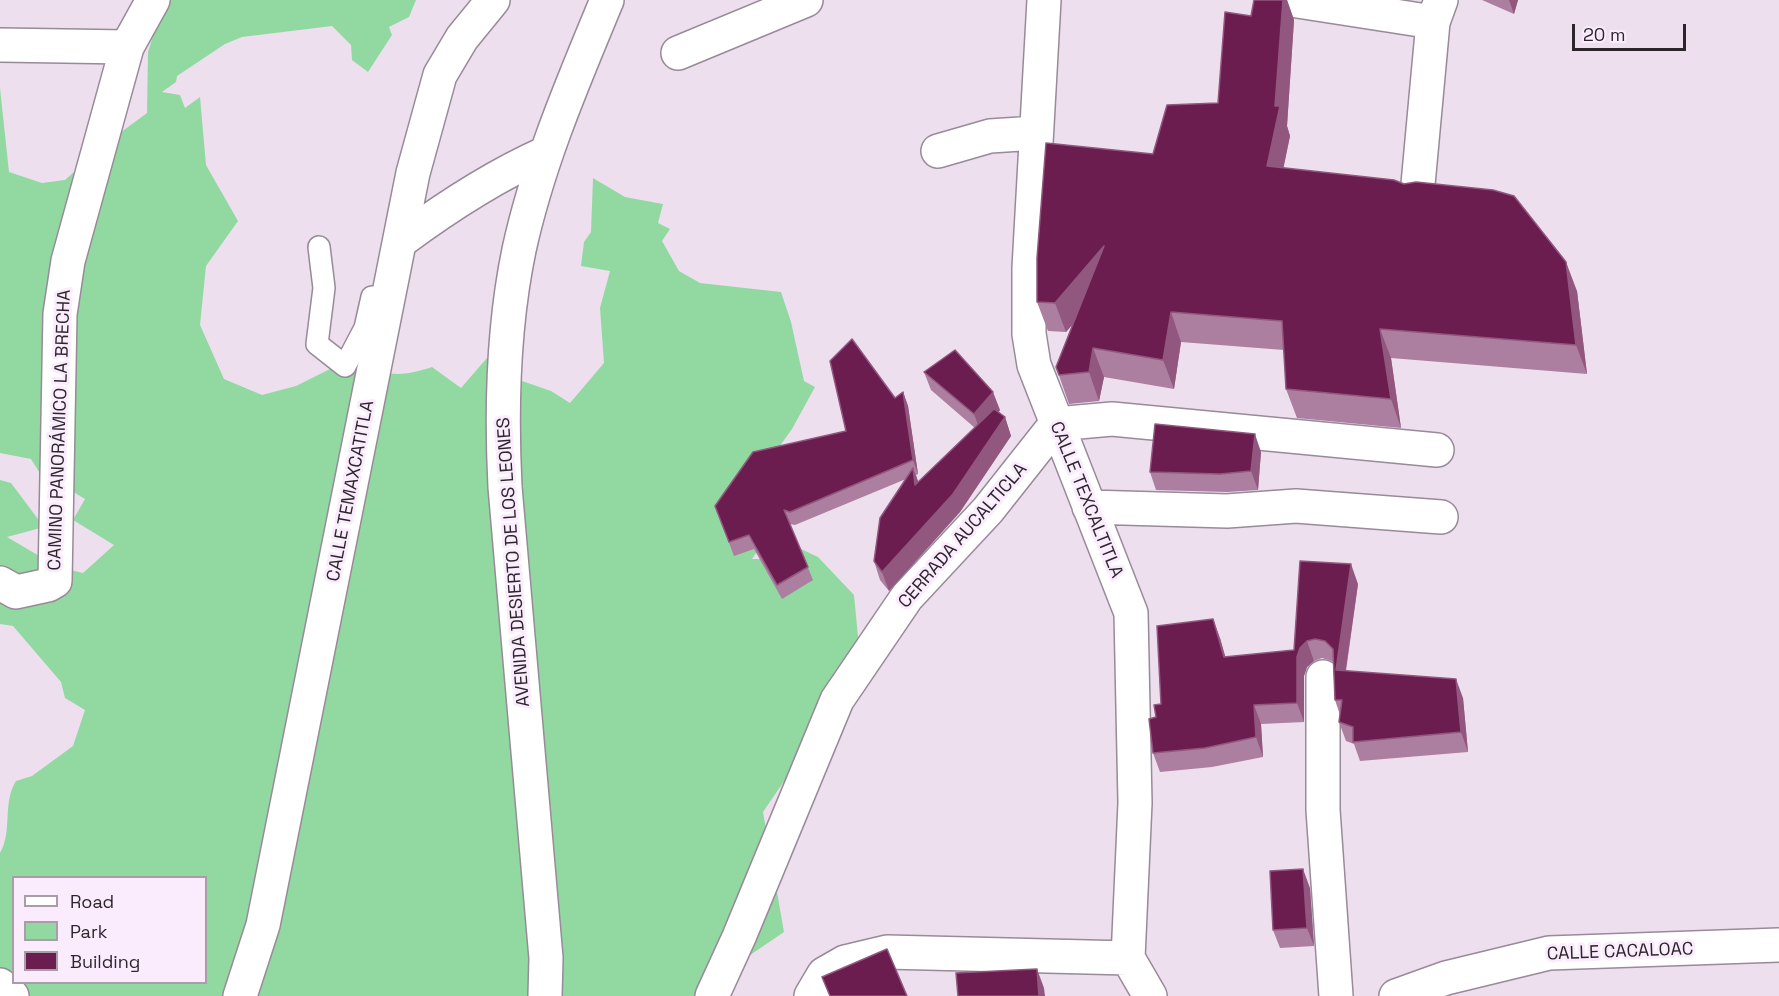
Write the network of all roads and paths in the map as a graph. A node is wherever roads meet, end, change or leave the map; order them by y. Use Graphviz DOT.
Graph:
graph roads {
  1 [pos="153,0"];
  2 [pos="493,0"];
  3 [pos="607,0"];
  4 [pos="806,0"];
  5 [pos="1044,0"];
  6 [pos="1291,0"];
  7 [pos="1437,11"];
  8 [pos="0,45"];
  9 [pos="127,46"];
  10 [pos="678,53"];
  11 [pos="1036,133"];
  12 [pos="938,151"];
  13 [pos="546,153"];
  14 [pos="1417,195"];
  15 [pos="402,240"];
  16 [pos="319,247"];
  17 [pos="1056,424"];
  18 [pos="1437,450"];
  19 [pos="1089,507"];
  20 [pos="1441,517"];
  21 [pos="0,584"];
  22 [pos="1323,677"];
  23 [pos="1779,945"];
  24 [pos="1128,958"];
  25 [pos="0,986"];
  26 [pos="12,996"];
  27 [pos="240,996"];
  28 [pos="545,996"];
  29 [pos="712,996"];
  30 [pos="811,996"];
  31 [pos="1150,996"];
  32 [pos="1336,996"];
  33 [pos="1396,996"];
  1 -- 9 [label="street, CAMINO PANORÁMICO LA BRECHA"];
  2 -- 15 [label="street, CALLE TEMAXCATITLA"];
  3 -- 13 [label="street, AVENIDA DESIERTO DE LOS LEONES"];
  4 -- 10 [label="street"];
  5 -- 11 [label="street, CALLE TEXCALTITLA"];
  6 -- 7 [label="street"];
  7 -- 14 [label="street"];
  8 -- 9 [label="street"];
  9 -- 21 [label="street, CAMINO PANORÁMICO LA BRECHA"];
  11 -- 12 [label="street"];
  11 -- 17 [label="street, CALLE TEXCALTITLA"];
  13 -- 15 [label="street"];
  13 -- 28 [label="street, AVENIDA DESIERTO DE LOS LEONES"];
  15 -- 16 [label="lane"];
  15 -- 27 [label="street, CALLE TEMAXCATITLA"];
  17 -- 18 [label="street"];
  17 -- 19 [label="street, CALLE TEXCALTITLA"];
  17 -- 29 [label="street, CERRADA AUCALTICLA"];
  19 -- 20 [label="street"];
  19 -- 24 [label="street, CALLE TEXCALTITLA"];
  22 -- 32 [label="street"];
  23 -- 33 [label="street, CALLE CACALOAC"];
  24 -- 30 [label="street"];
  24 -- 31 [label="street"];
  25 -- 26 [label="street"];
}
